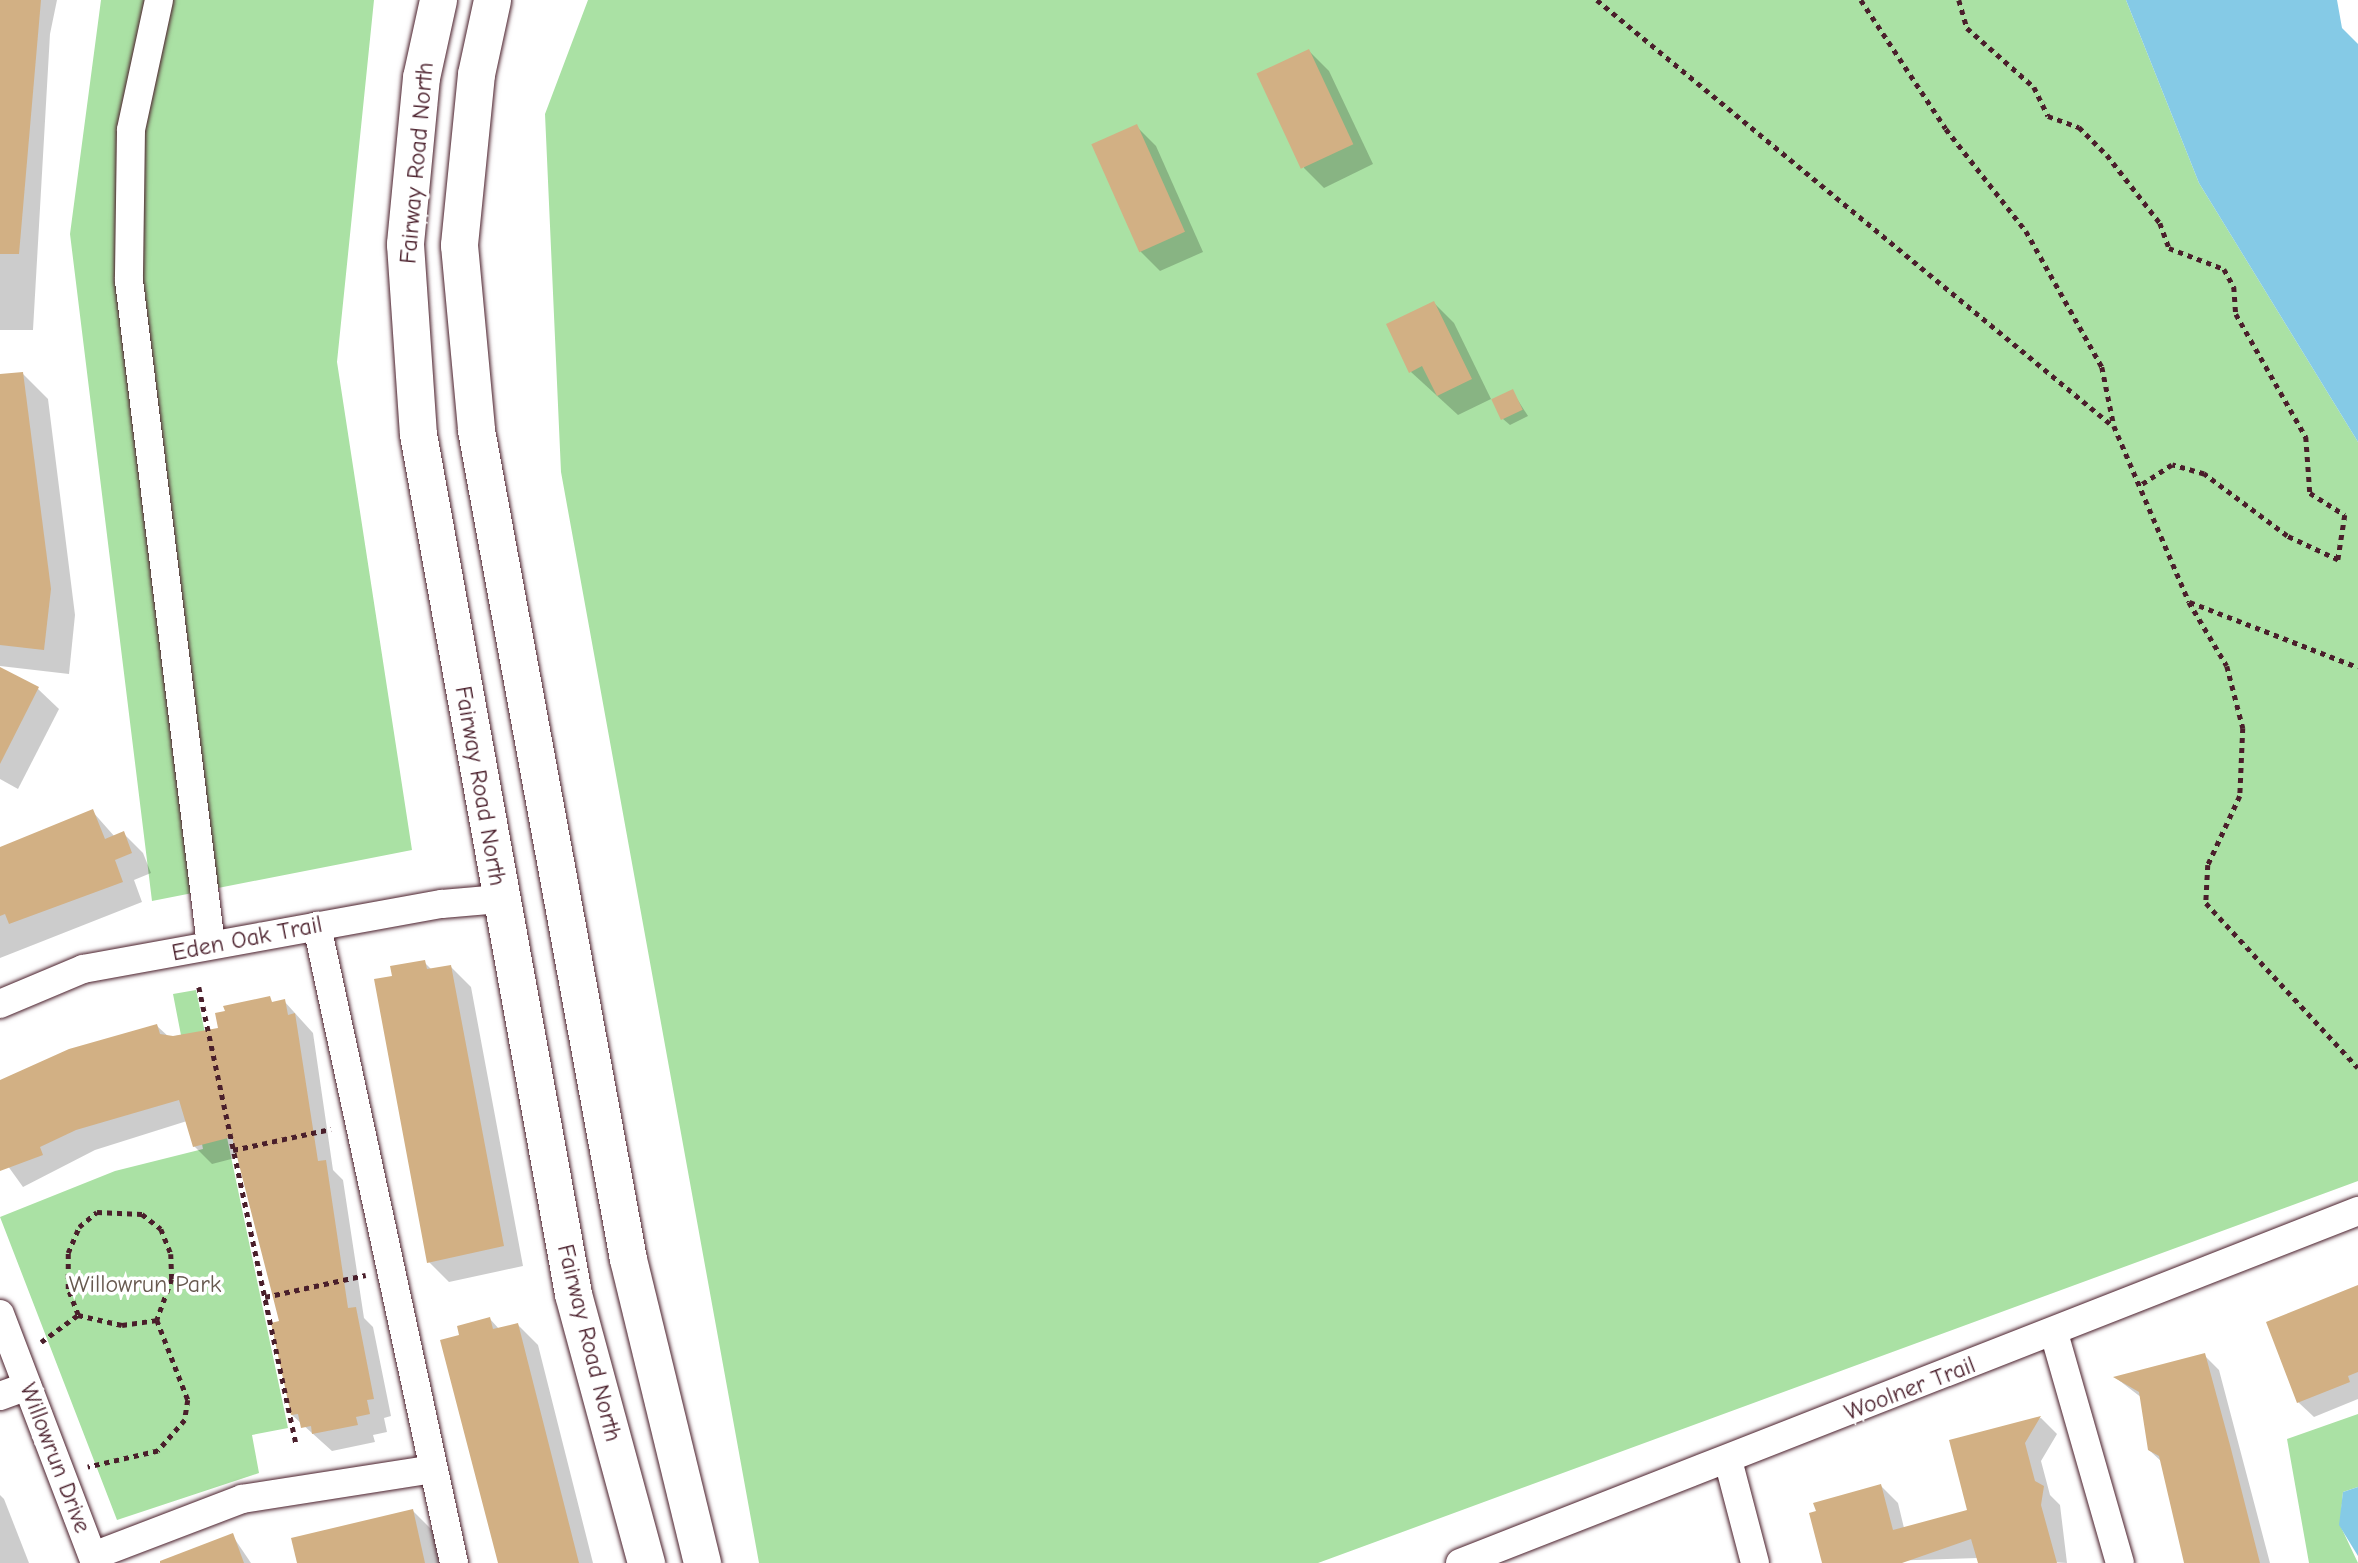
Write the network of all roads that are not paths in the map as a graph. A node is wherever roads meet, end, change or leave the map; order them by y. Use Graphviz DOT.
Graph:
graph roads {
  1 [pos="159,0"];
  2 [pos="438,0"];
  3 [pos="492,0"];
  4 [pos="500,900"];
  5 [pos="317,926"];
  6 [pos="211,946"];
  7 [pos="0,1004"];
  8 [pos="2358,1211"];
  9 [pos="0,1314"];
  10 [pos="2054,1333"];
  11 [pos="27,1386"];
  12 [pos="0,1396"];
  13 [pos="1728,1461"];
  14 [pos="433,1469"];
  15 [pos="94,1559"];
  16 [pos="454,1563"];
  17 [pos="646,1563"];
  18 [pos="702,1563"];
  19 [pos="1460,1563"];
  20 [pos="1755,1563"];
  21 [pos="2120,1563"];
  1 -- 6 [label="street"];
  2 -- 4 [label="main road, Fairway Road North"];
  3 -- 18 [label="main road, Fairway Road North"];
  4 -- 5 [label="street, Eden Oak Trail"];
  4 -- 17 [label="main road, Fairway Road North"];
  5 -- 6 [label="street, Eden Oak Trail"];
  5 -- 14 [label="street"];
  6 -- 7 [label="street, Eden Oak Trail"];
  8 -- 10 [label="street, Woolner Trail"];
  9 -- 11 [label="street, Willowrun Drive"];
  10 -- 13 [label="street, Woolner Trail"];
  10 -- 21 [label="street"];
  11 -- 12 [label="street"];
  11 -- 15 [label="street, Willowrun Drive"];
  13 -- 19 [label="street, Woolner Trail"];
  13 -- 20 [label="street"];
  14 -- 15 [label="street"];
  14 -- 16 [label="street"];
}
